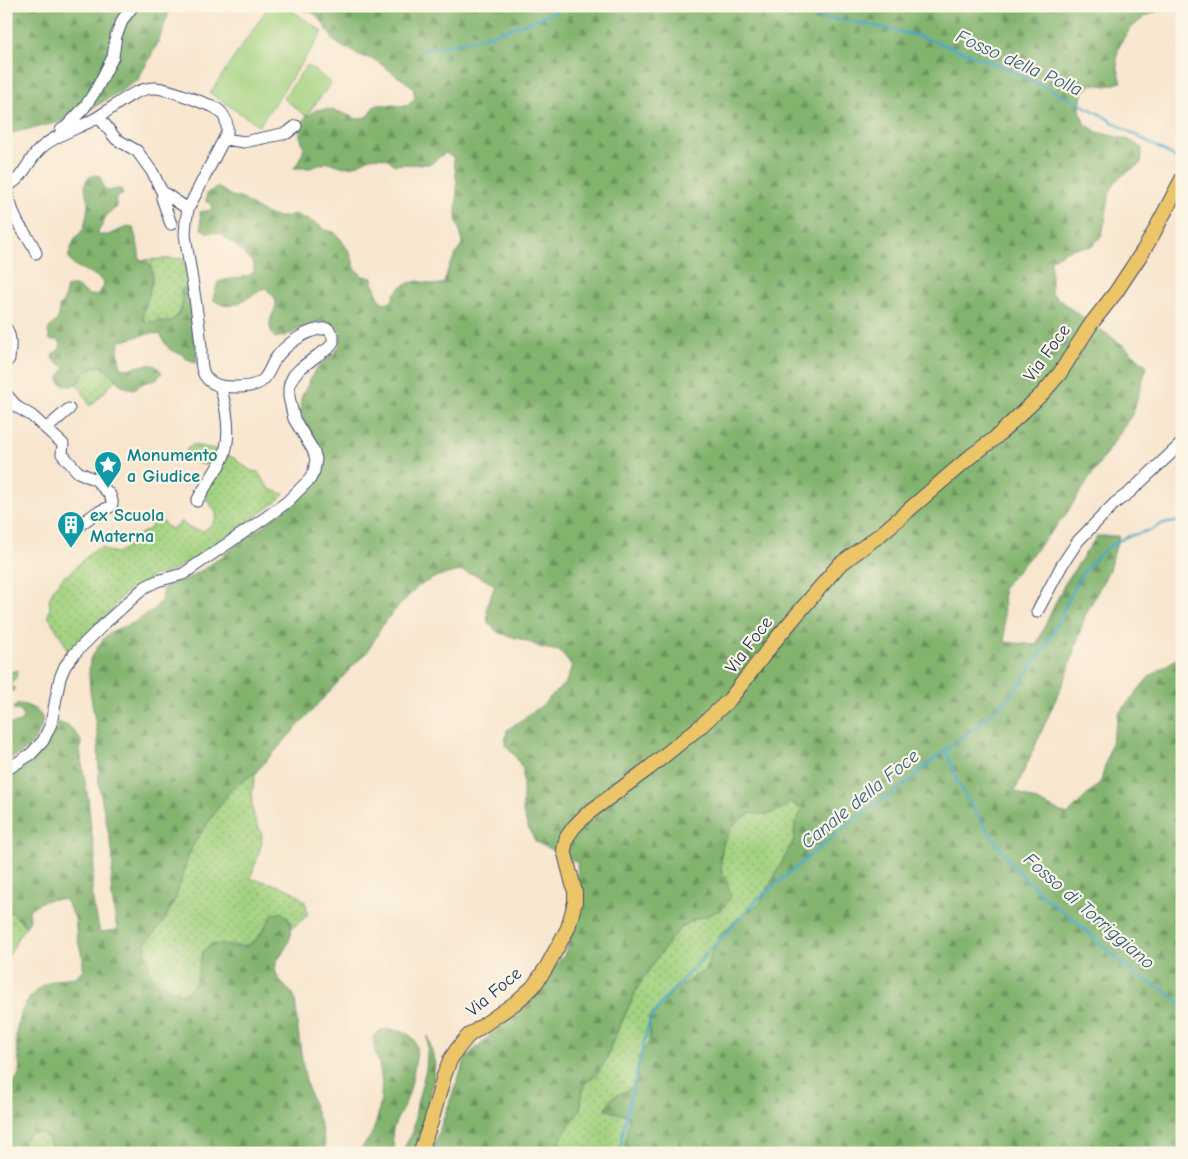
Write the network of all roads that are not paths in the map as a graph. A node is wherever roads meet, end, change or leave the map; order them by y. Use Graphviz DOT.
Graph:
graph roads {
  1 [pos="133,6"];
  2 [pos="98,117"];
  3 [pos="296,126"];
  4 [pos="225,139"];
  5 [pos="33,155"];
  6 [pos="1182,179"];
  7 [pos="6,189"];
  8 [pos="164,194"];
  9 [pos="188,209"];
  10 [pos="170,224"];
  11 [pos="36,253"];
  12 [pos="6,328"];
  13 [pos="6,362"];
  14 [pos="220,386"];
  15 [pos="6,394"];
  16 [pos="69,409"];
  17 [pos="46,429"];
  18 [pos="1182,443"];
  19 [pos="197,501"];
  20 [pos="73,530"];
  21 [pos="1037,612"];
  22 [pos="6,770"];
  23 [pos="420,1153"];
  1 -- 5 [label="street"];
  2 -- 4 [label="street"];
  2 -- 5 [label="street"];
  2 -- 8 [label="street"];
  3 -- 4 [label="street"];
  4 -- 9 [label="street"];
  5 -- 7 [label="street"];
  6 -- 23 [label="main road, Via Foce"];
  7 -- 11 [label="street"];
  8 -- 9 [label="street"];
  8 -- 10 [label="street"];
  9 -- 14 [label="street"];
  12 -- 13 [label="street"];
  14 -- 19 [label="street"];
  14 -- 22 [label="street"];
  15 -- 17 [label="street"];
  16 -- 17 [label="street"];
  17 -- 20 [label="street"];
  18 -- 21 [label="street"];
}
